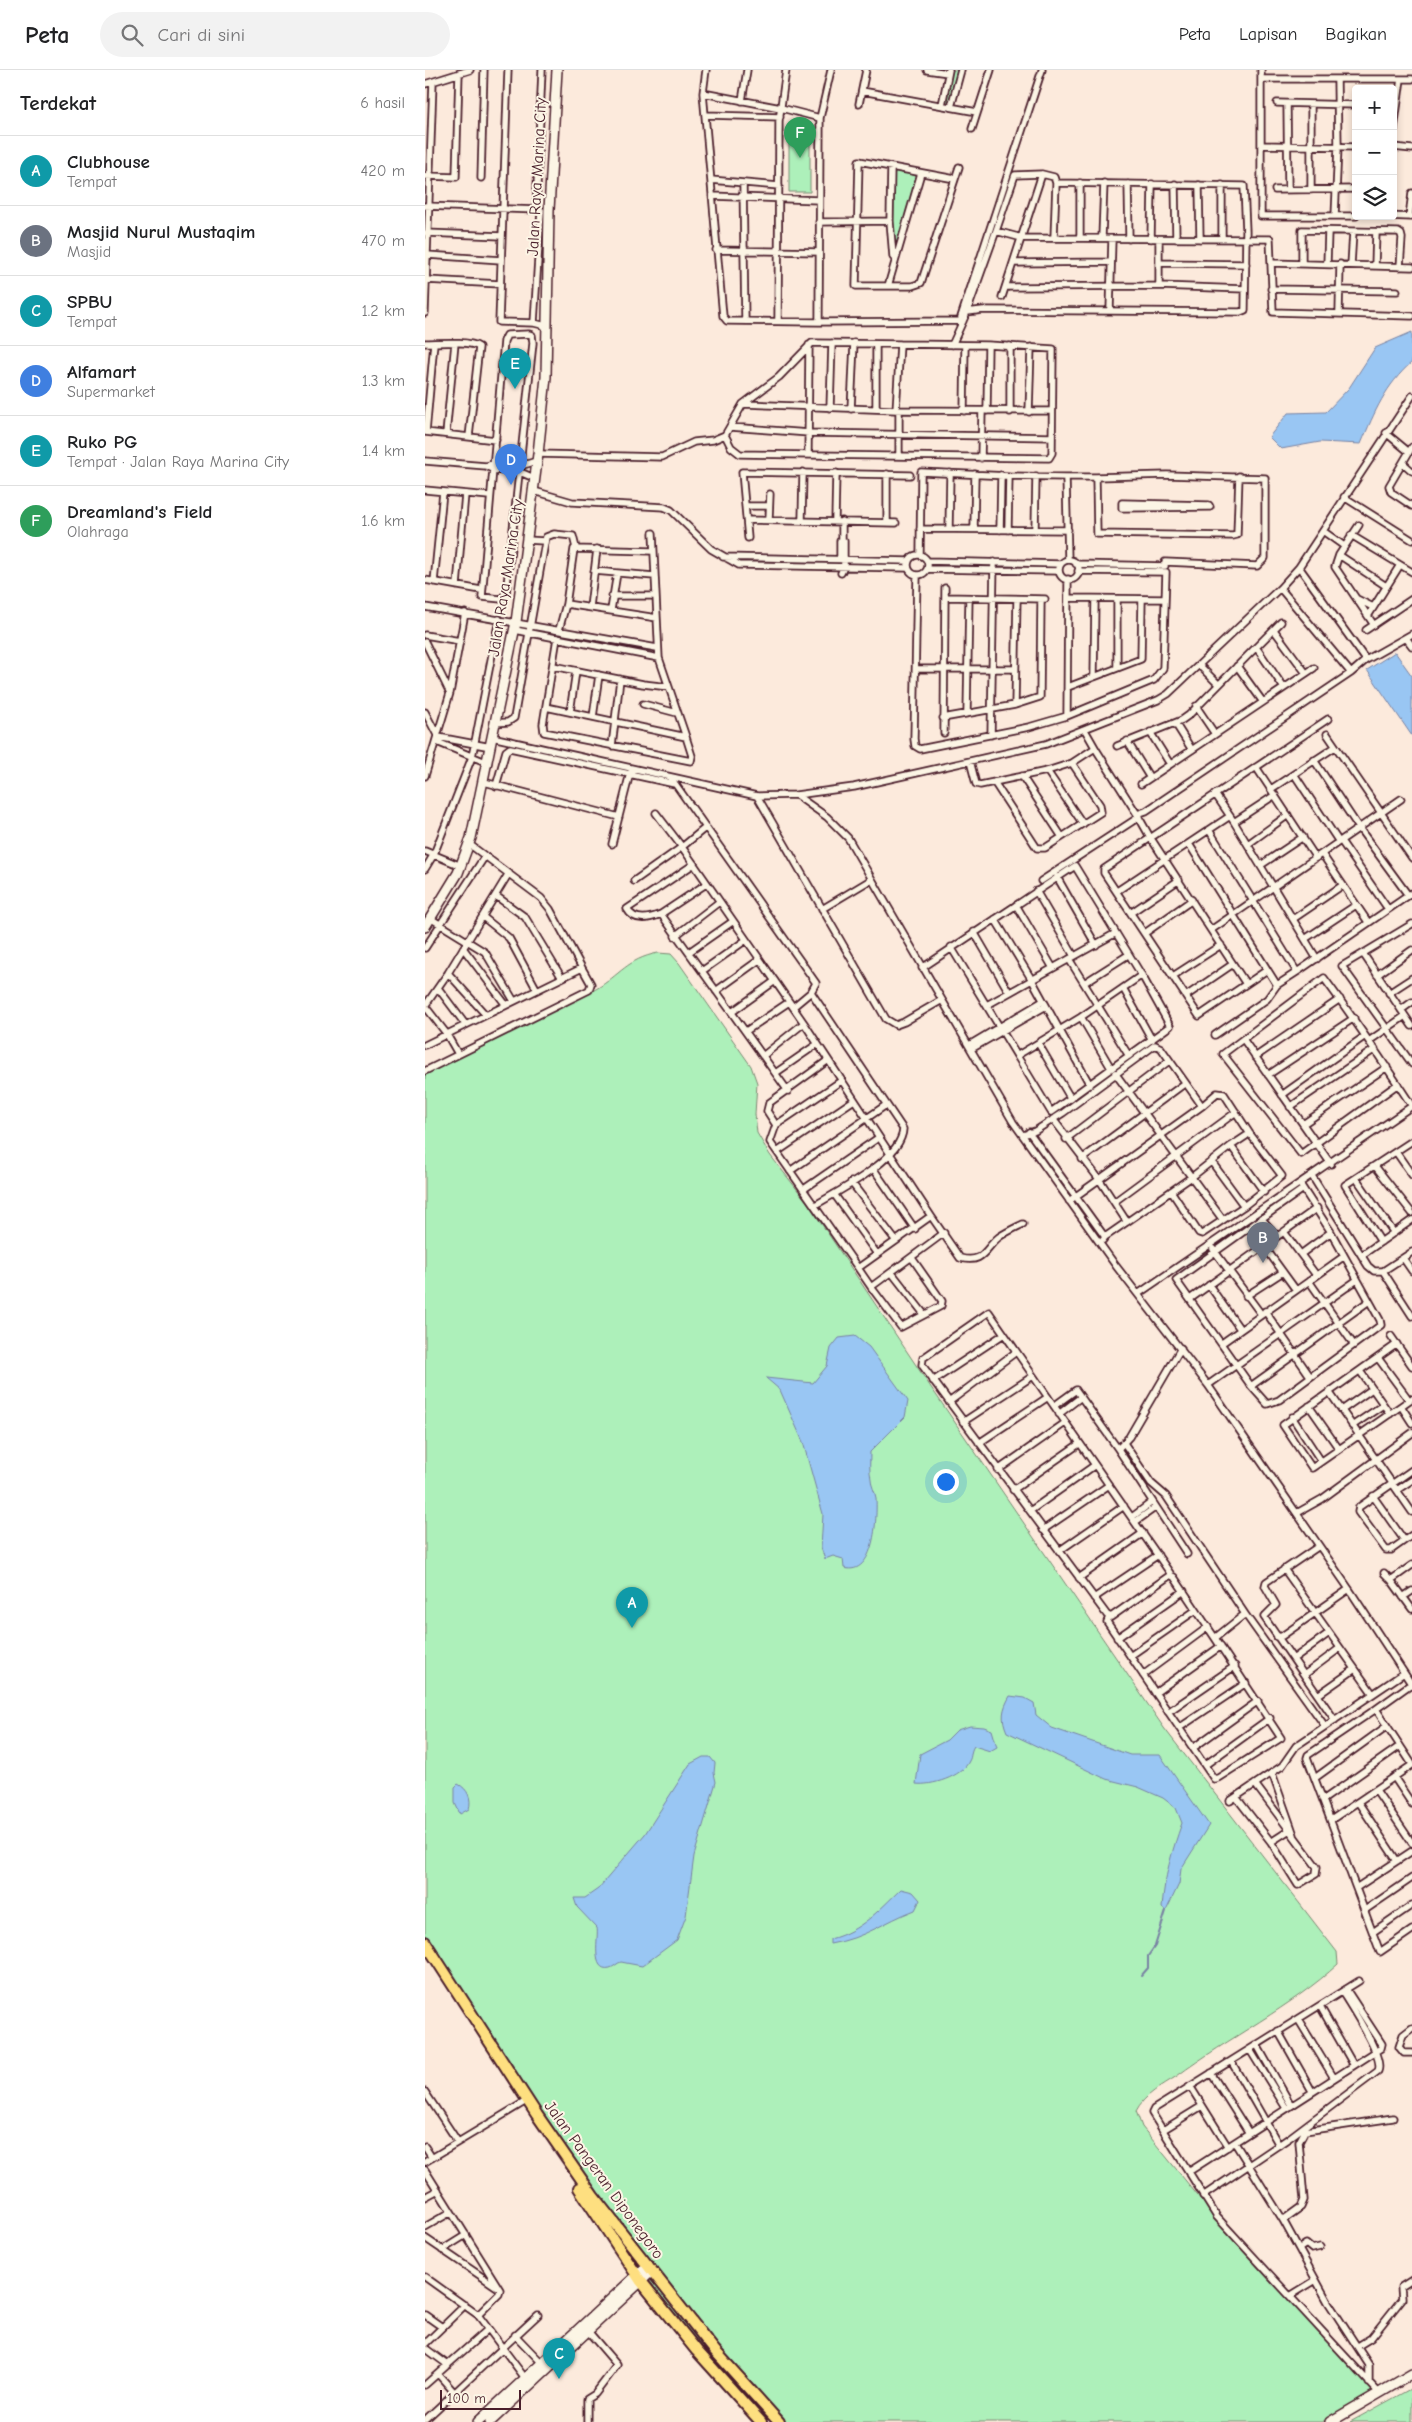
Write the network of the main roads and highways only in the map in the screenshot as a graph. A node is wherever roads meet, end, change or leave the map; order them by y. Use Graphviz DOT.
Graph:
graph roads {
  1 [pos="557,70"];
  2 [pos="425,927"];
  3 [pos="425,1942"];
  4 [pos="425,1954"];
  5 [pos="650,2268"];
  6 [pos="638,2277"];
  7 [pos="572,2339"];
  8 [pos="1412,2374"];
  9 [pos="478,2422"];
  10 [pos="490,2422"];
  11 [pos="761,2422"];
  12 [pos="779,2422"];
  13 [pos="1330,2422"];
  1 -- 2 [label="main road, Jalan Raya Marina City"];
  3 -- 5 [label="highway, Jalan Pangeran Diponegoro"];
  4 -- 6 [label="highway, Jalan Pangeran Diponegoro"];
  5 -- 6 [label="main road"];
  5 -- 12 [label="highway, Jalan Pangeran Diponegoro"];
  6 -- 7 [label="main road"];
  6 -- 7 [label="main road"];
  6 -- 11 [label="highway, Jalan Pangeran Diponegoro"];
  7 -- 9 [label="main road"];
  7 -- 10 [label="main road"];
  8 -- 13 [label="main road"];
}
